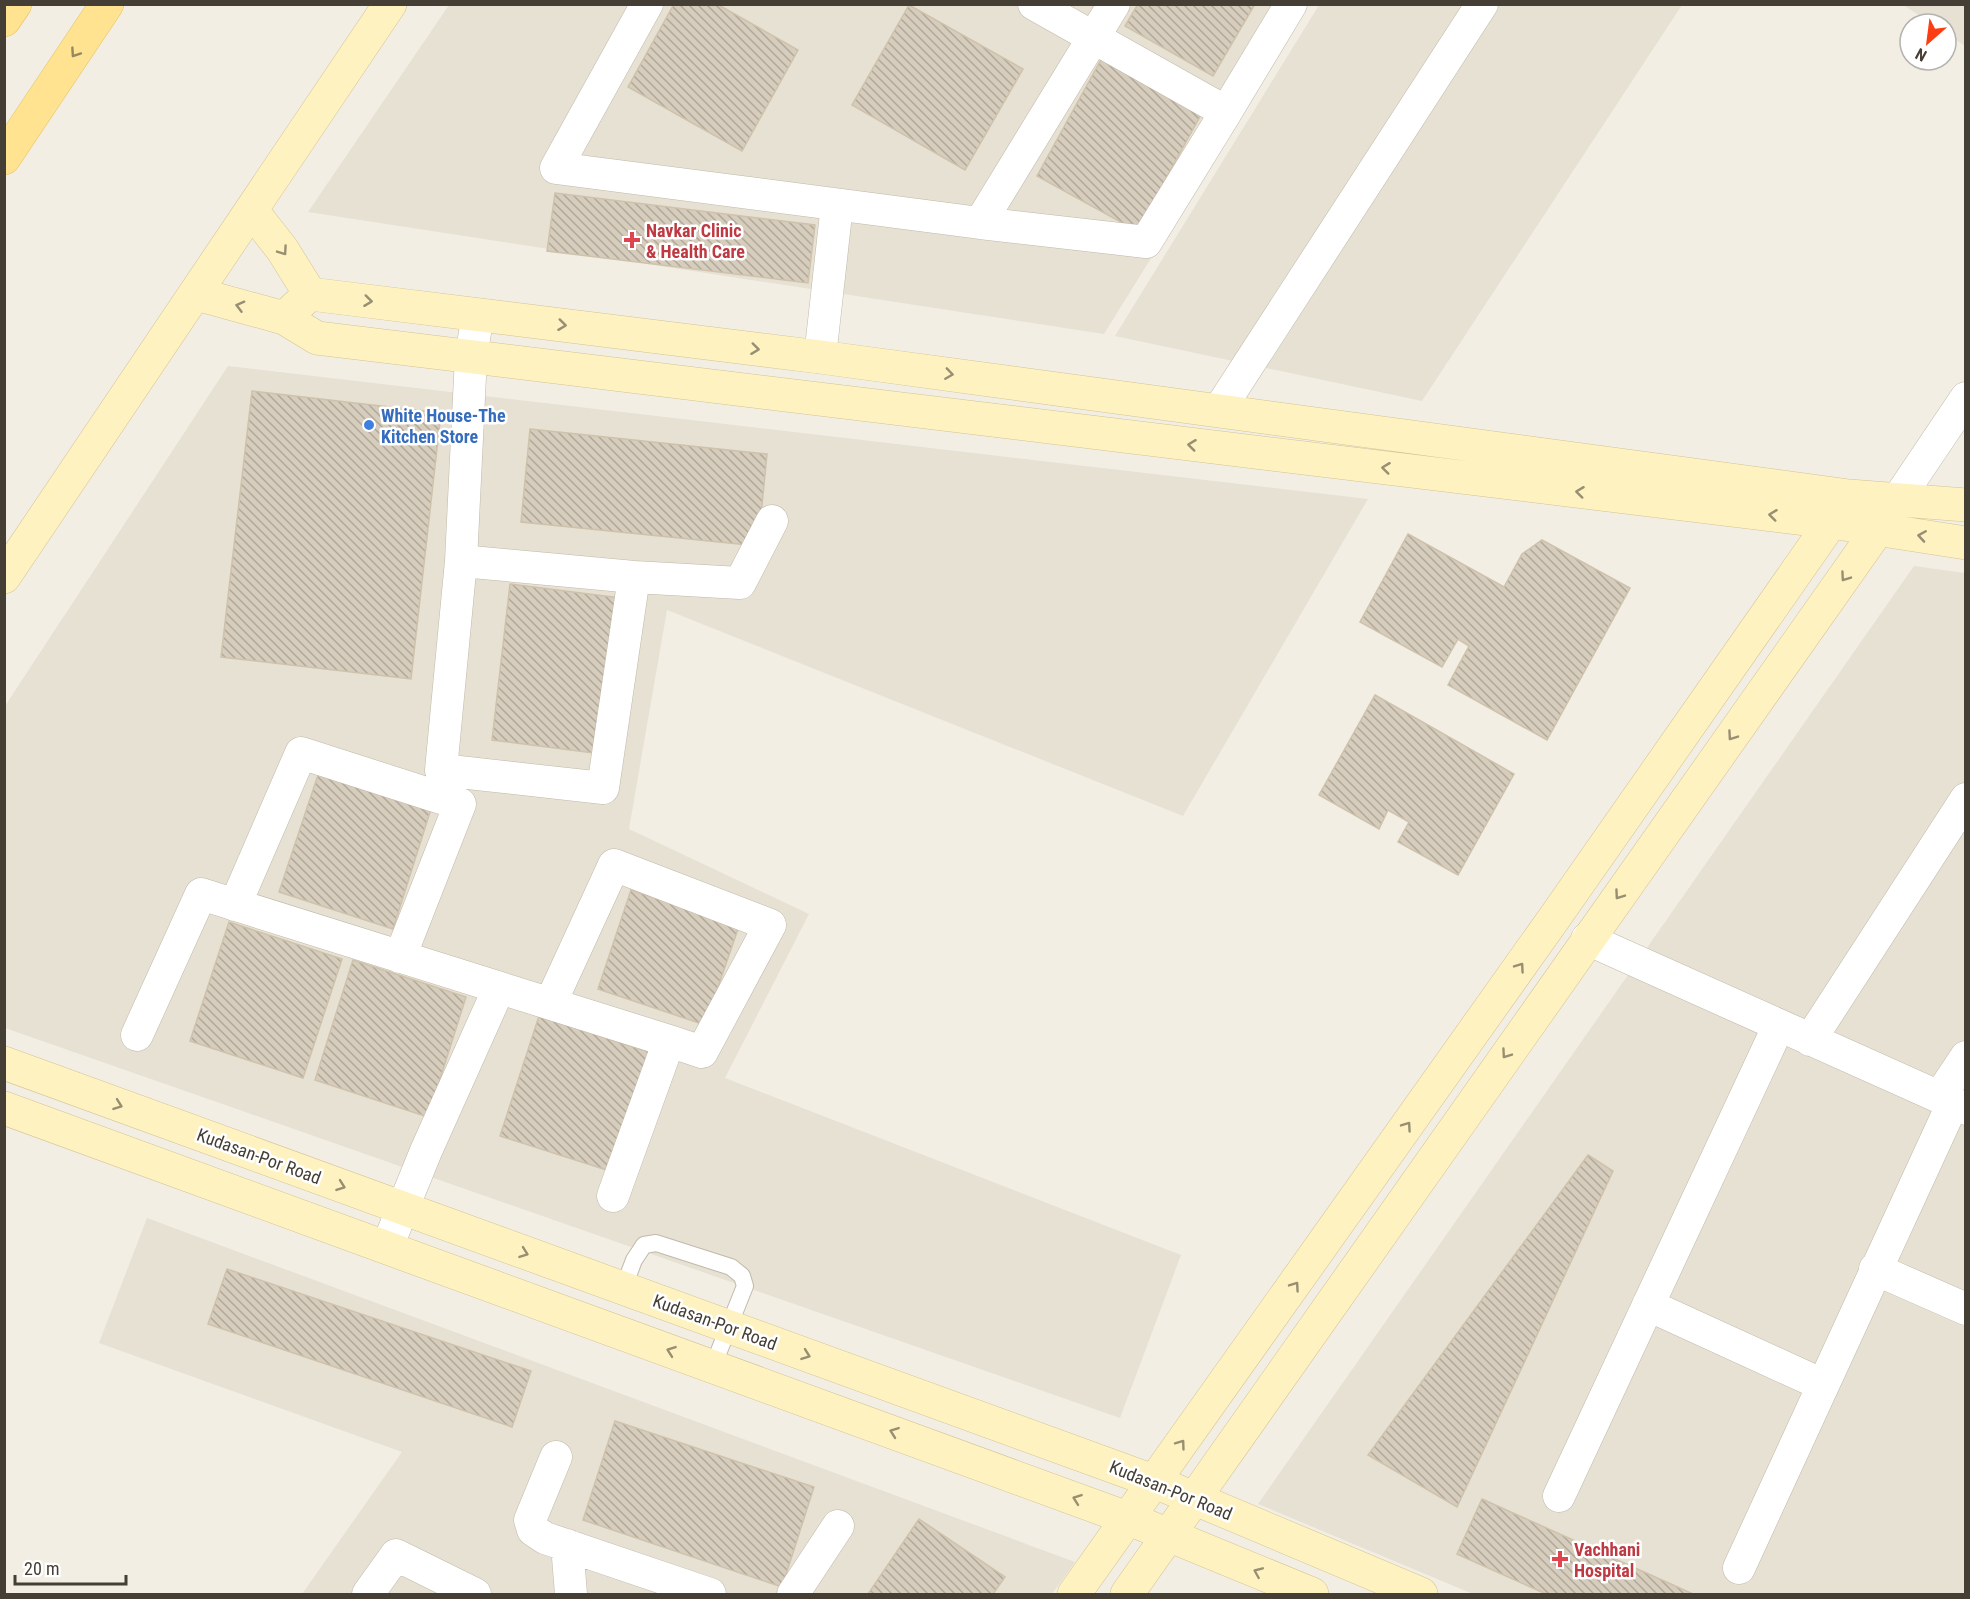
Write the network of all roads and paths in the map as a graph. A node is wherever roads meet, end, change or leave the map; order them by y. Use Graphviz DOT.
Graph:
graph roads {
  1 [pos="15,4"];
  2 [pos="107,4"];
  3 [pos="390,4"];
  4 [pos="647,4"];
  5 [pos="1114,4"];
  6 [pos="1292,4"];
  7 [pos="1482,4"];
  8 [pos="1049,8"];
  9 [pos="4,20"];
  10 [pos="1091,38"];
  11 [pos="1226,112"];
  12 [pos="4,158"];
  13 [pos="837,205"];
  14 [pos="252,211"];
  15 [pos="980,223"];
  16 [pos="197,294"];
  17 [pos="310,294"];
  18 [pos="478,315"];
  19 [pos="284,318"];
  20 [pos="471,356"];
  21 [pos="820,357"];
  22 [pos="1965,398"];
  23 [pos="1219,410"];
  24 [pos="1898,499"];
  25 [pos="1965,505"];
  26 [pos="1840,509"];
  27 [pos="772,521"];
  28 [pos="1878,529"];
  29 [pos="1965,543"];
  30 [pos="461,561"];
  31 [pos="4,577"];
  32 [pos="634,577"];
  33 [pos="1965,799"];
  34 [pos="235,905"];
  35 [pos="1587,939"];
  36 [pos="400,957"];
  37 [pos="499,988"];
  38 [pos="551,1002"];
  39 [pos="1779,1025"];
  40 [pos="137,1035"];
  41 [pos="1810,1040"];
  42 [pos="669,1041"];
  43 [pos="1965,1057"];
  44 [pos="4,1063"];
  45 [pos="71,1087"];
  46 [pos="1955,1100"];
  47 [pos="4,1108"];
  48 [pos="55,1127"];
  49 [pos="613,1196"];
  50 [pos="401,1208"];
  51 [pos="387,1247"];
  52 [pos="1875,1269"];
  53 [pos="623,1289"];
  54 [pos="1648,1305"];
  55 [pos="1965,1309"];
  56 [pos="729,1327"];
  57 [pos="713,1366"];
  58 [pos="1823,1385"];
  59 [pos="556,1457"];
  60 [pos="1154,1481"];
  61 [pos="1559,1496"];
  62 [pos="1194,1498"];
  63 [pos="1127,1518"];
  64 [pos="838,1526"];
  65 [pos="1169,1534"];
  66 [pos="567,1545"];
  67 [pos="1738,1568"];
  68 [pos="368,1594"];
  69 [pos="474,1594"];
  70 [pos="571,1594"];
  71 [pos="710,1594"];
  72 [pos="793,1594"];
  73 [pos="1074,1594"];
  74 [pos="1127,1594"];
  75 [pos="1312,1594"];
  76 [pos="1421,1594"];
  1 -- 9 [label="main road"];
  2 -- 12 [label="main road, one-way"];
  3 -- 14 [label="street"];
  4 -- 13 [label="street"];
  5 -- 10 [label="street"];
  6 -- 11 [label="street"];
  7 -- 23 [label="street"];
  8 -- 10 [label="street"];
  10 -- 11 [label="street"];
  10 -- 15 [label="street"];
  11 -- 15 [label="street"];
  13 -- 15 [label="street"];
  13 -- 21 [label="street"];
  14 -- 16 [label="street"];
  14 -- 17 [label="street, one-way"];
  19 -- 16 [label="street, one-way"];
  16 -- 31 [label="street"];
  17 -- 18 [label="street, one-way"];
  17 -- 19 [label="street"];
  18 -- 20 [label="street"];
  18 -- 21 [label="street, one-way"];
  19 -- 20 [label="street"];
  26 -- 20 [label="street, one-way"];
  20 -- 30 [label="street"];
  21 -- 23 [label="street, one-way"];
  22 -- 24 [label="street"];
  23 -- 26 [label="street"];
  24 -- 25 [label="street"];
  24 -- 26 [label="street"];
  24 -- 28 [label="street"];
  26 -- 28 [label="street"];
  60 -- 26 [label="street, one-way"];
  27 -- 32 [label="street"];
  29 -- 28 [label="street, one-way"];
  28 -- 35 [label="street, one-way"];
  30 -- 32 [label="street"];
  30 -- 32 [label="street"];
  33 -- 41 [label="street"];
  34 -- 36 [label="street"];
  34 -- 36 [label="street"];
  34 -- 40 [label="street"];
  35 -- 39 [label="street"];
  35 -- 62 [label="street, one-way"];
  36 -- 37 [label="street"];
  37 -- 38 [label="street"];
  37 -- 50 [label="street"];
  38 -- 42 [label="street"];
  38 -- 42 [label="street"];
  39 -- 41 [label="street"];
  39 -- 54 [label="street"];
  41 -- 46 [label="street"];
  42 -- 49 [label="street"];
  43 -- 46 [label="street"];
  44 -- 45 [label="street, Kudasan-Por Road"];
  45 -- 48 [label="street"];
  45 -- 50 [label="street, Kudasan-Por Road, one-way"];
  46 -- 52 [label="street"];
  47 -- 48 [label="street"];
  48 -- 51 [label="street"];
  50 -- 51 [label="street"];
  50 -- 53 [label="street, Kudasan-Por Road, one-way"];
  57 -- 51 [label="street, one-way"];
  52 -- 55 [label="street"];
  52 -- 58 [label="street"];
  53 -- 56 [label="street, Kudasan-Por Road"];
  53 -- 56 [label="lane"];
  54 -- 58 [label="street"];
  54 -- 61 [label="street"];
  56 -- 57 [label="lane"];
  56 -- 60 [label="street, Kudasan-Por Road, one-way"];
  63 -- 57 [label="street, one-way"];
  58 -- 67 [label="street"];
  59 -- 66 [label="street"];
  60 -- 62 [label="street, Kudasan-Por Road"];
  60 -- 63 [label="street"];
  62 -- 65 [label="street"];
  62 -- 76 [label="street, Kudasan-Por Road"];
  63 -- 65 [label="street"];
  63 -- 73 [label="street"];
  64 -- 72 [label="street"];
  65 -- 74 [label="street"];
  75 -- 65 [label="street, one-way"];
  66 -- 70 [label="street"];
  66 -- 71 [label="street"];
  68 -- 69 [label="street"];
}
